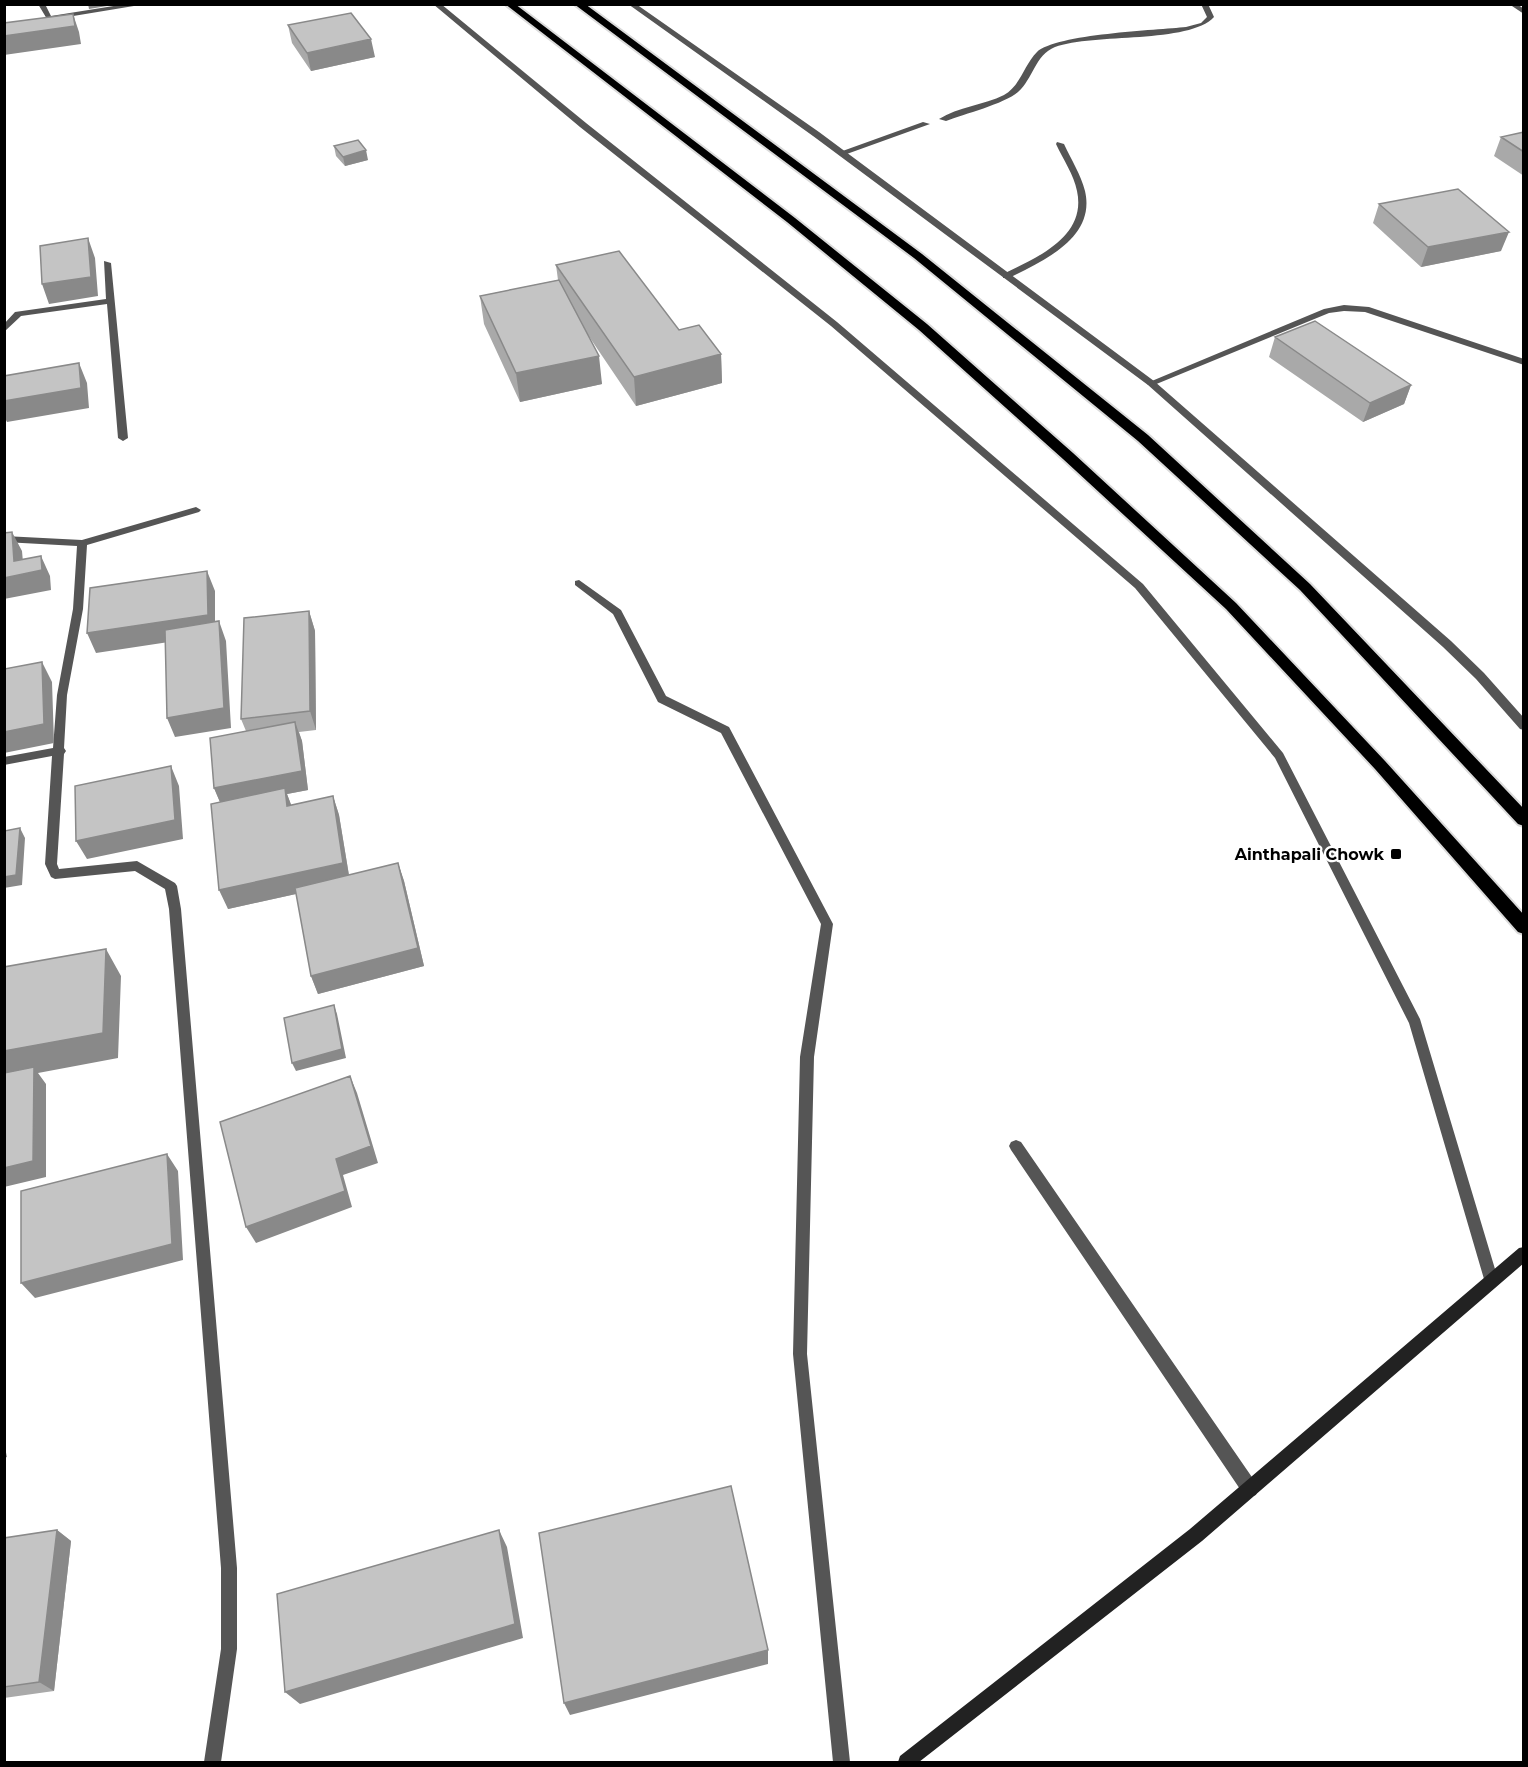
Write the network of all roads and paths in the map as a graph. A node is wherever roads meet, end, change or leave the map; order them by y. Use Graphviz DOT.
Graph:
graph roads {
  1 [pos="41,4"];
  2 [pos="143,4"];
  3 [pos="436,4"];
  4 [pos="509,4"];
  5 [pos="578,4"];
  6 [pos="631,4"];
  7 [pos="1204,4"];
  8 [pos="1512,4"];
  9 [pos="1524,12"];
  10 [pos="49,18"];
  11 [pos="39,20"];
  12 [pos="943,119"];
  13 [pos="926,124"];
  14 [pos="1060,144"];
  15 [pos="842,153"];
  16 [pos="108,263"];
  17 [pos="1006,276"];
  18 [pos="111,301"];
  19 [pos="4,330"];
  20 [pos="1524,362"];
  21 [pos="1151,383"];
  22 [pos="123,438"];
  23 [pos="196,510"];
  24 [pos="4,539"];
  25 [pos="82,543"];
  26 [pos="579,584"];
  27 [pos="1524,726"];
  28 [pos="60,751"];
  29 [pos="4,760"];
  30 [pos="1524,820"];
  31 [pos="1524,927"];
  32 [pos="1016,1146"];
  33 [pos="1524,1253"];
  34 [pos="1491,1279"];
  35 [pos="1250,1488"];
  36 [pos="213,1762"];
  37 [pos="842,1762"];
  38 [pos="906,1762"];
  1 -- 10 [label="street"];
  2 -- 10 [label="street"];
  3 -- 34 [label="street"];
  4 -- 31 [label="highway"];
  5 -- 30 [label="highway"];
  6 -- 15 [label="street"];
  7 -- 12 [label="street"];
  8 -- 9 [label="street"];
  10 -- 11 [label="street"];
  13 -- 15 [label="street"];
  14 -- 17 [label="street"];
  15 -- 17 [label="street"];
  16 -- 18 [label="street"];
  17 -- 21 [label="street"];
  18 -- 19 [label="street"];
  18 -- 22 [label="street"];
  20 -- 21 [label="street"];
  21 -- 27 [label="street"];
  23 -- 25 [label="street"];
  24 -- 25 [label="street"];
  25 -- 28 [label="street"];
  26 -- 37 [label="street"];
  28 -- 29 [label="street"];
  28 -- 36 [label="street"];
  32 -- 35 [label="street"];
  33 -- 34 [label="main road"];
  34 -- 35 [label="main road"];
  35 -- 38 [label="main road"];
}
